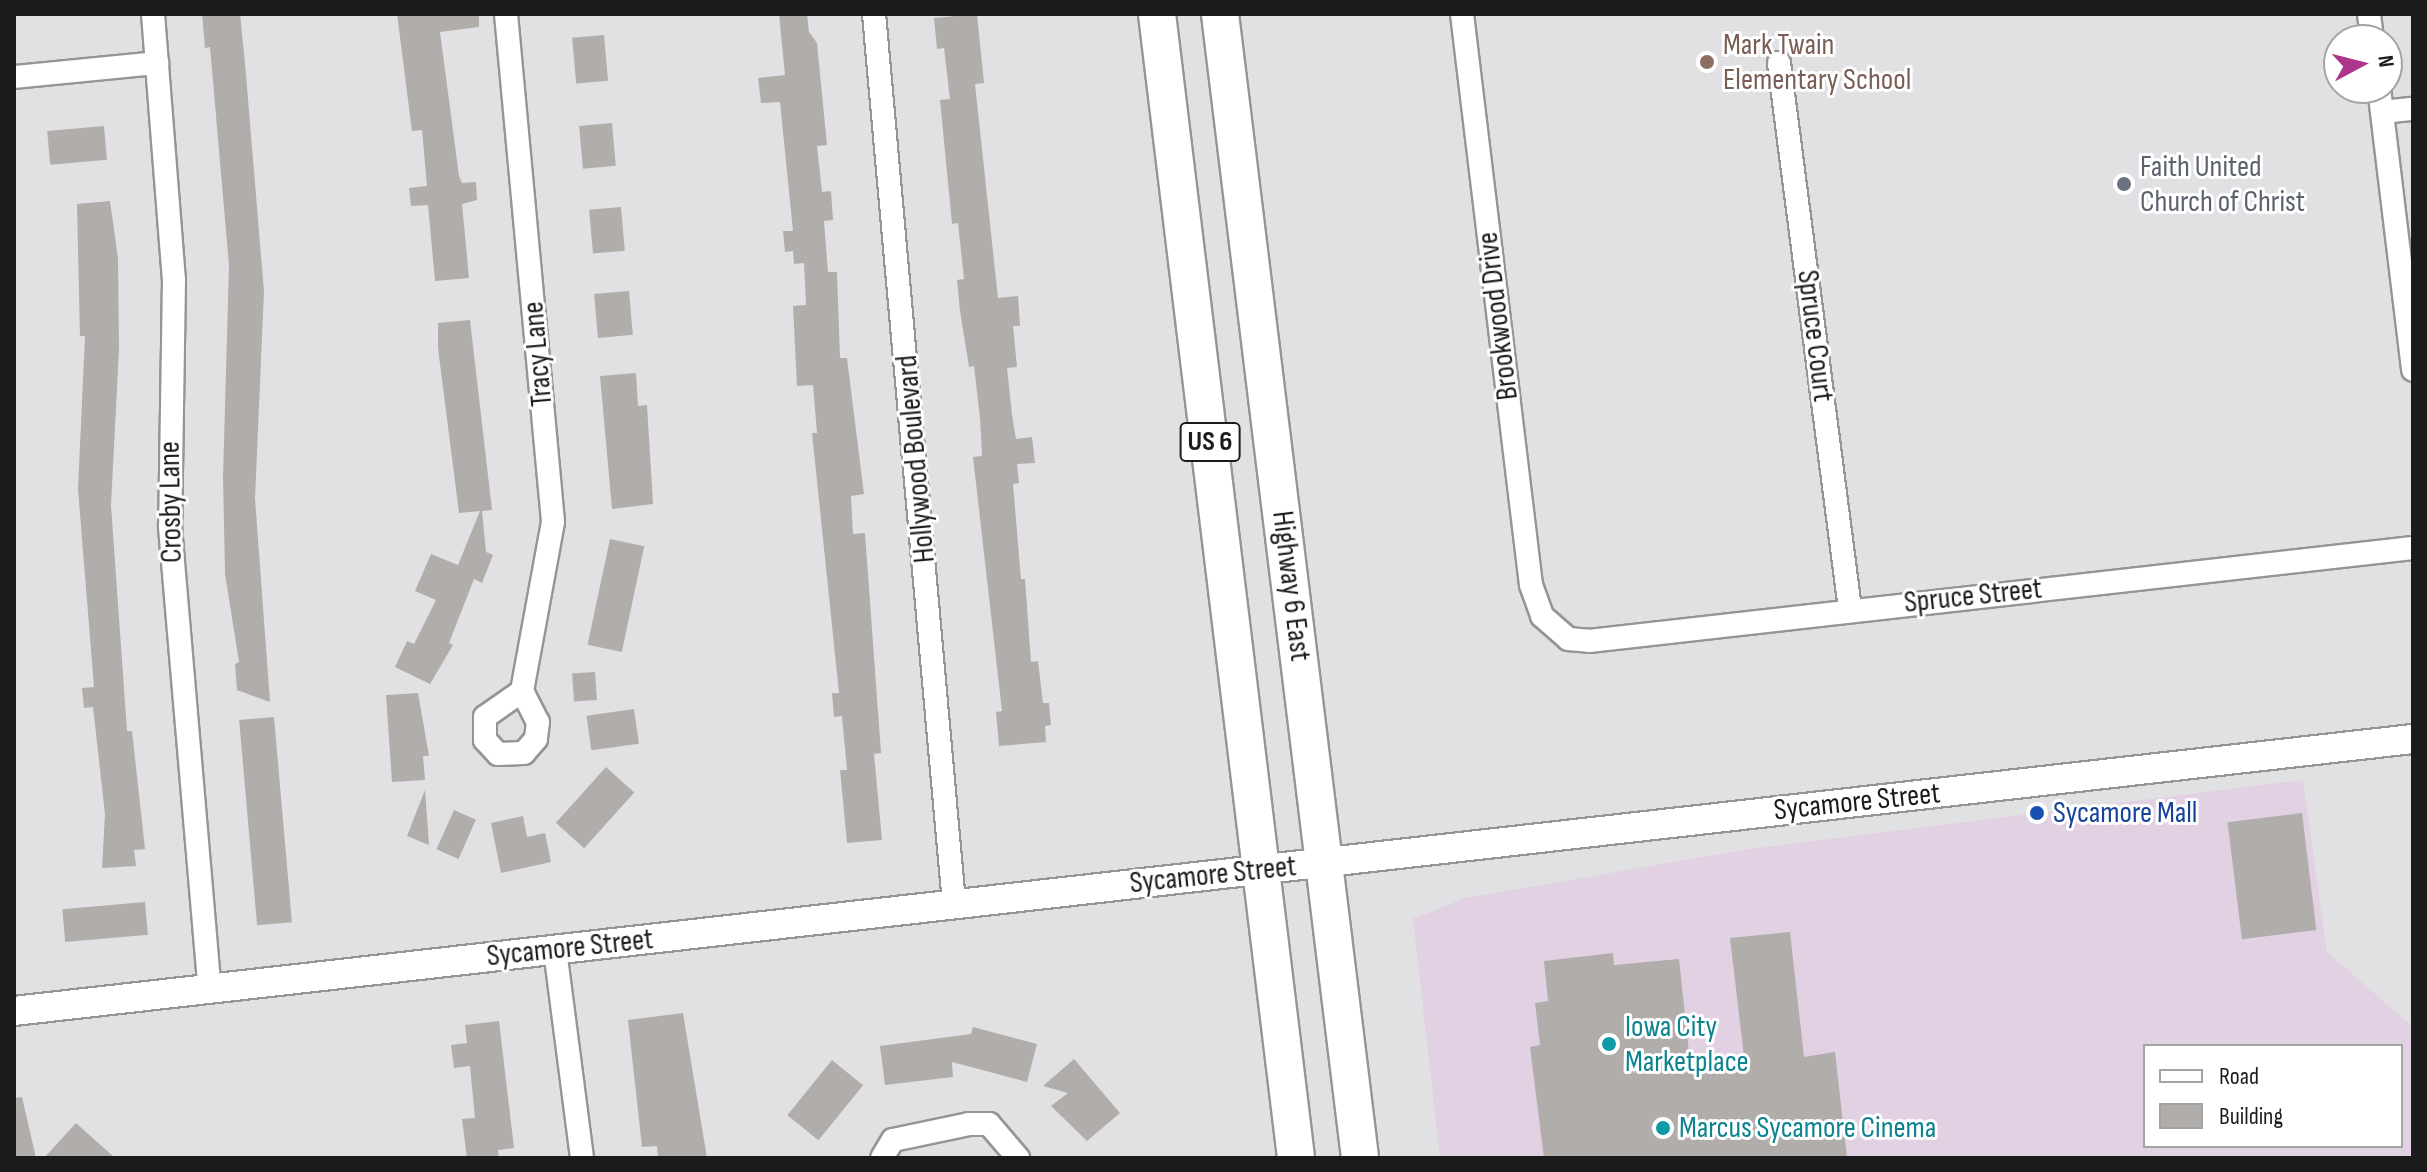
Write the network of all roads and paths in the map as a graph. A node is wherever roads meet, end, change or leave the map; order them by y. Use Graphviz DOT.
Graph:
graph roads {
  1 [pos="153,14"];
  2 [pos="506,14"];
  3 [pos="874,14"];
  4 [pos="1157,14"];
  5 [pos="1220,14"];
  6 [pos="1462,14"];
  7 [pos="157,63"];
  8 [pos="1779,63"];
  9 [pos="14,77"];
  10 [pos="2381,104"];
  11 [pos="2413,109"];
  12 [pos="2382,112"];
  13 [pos="2413,370"];
  14 [pos="2413,548"];
  15 [pos="1850,609"];
  16 [pos="1542,616"];
  17 [pos="522,691"];
  18 [pos="2413,739"];
  19 [pos="1326,862"];
  20 [pos="1264,869"];
  21 [pos="954,904"];
  22 [pos="555,950"];
  23 [pos="210,989"];
  24 [pos="14,1011"];
  25 [pos="582,1158"];
  26 [pos="882,1158"];
  27 [pos="1018,1158"];
  28 [pos="1296,1158"];
  29 [pos="1360,1158"];
  1 -- 7 [label="street, Crosby Lane"];
  2 -- 17 [label="street, Tracy Lane"];
  3 -- 21 [label="street, Hollywood Boulevard"];
  4 -- 20 [label="main road, Highway 6 East / US 6"];
  5 -- 19 [label="main road, Highway 6 East / US 6"];
  6 -- 16 [label="street, Brookwood Drive"];
  7 -- 9 [label="street"];
  7 -- 23 [label="street, Crosby Lane"];
  8 -- 15 [label="street, Spruce Court"];
  10 -- 12 [label="street"];
  11 -- 12 [label="street"];
  12 -- 13 [label="street"];
  14 -- 15 [label="street, Spruce Street"];
  15 -- 16 [label="street, Spruce Street"];
  18 -- 19 [label="street, Sycamore Street"];
  19 -- 20 [label="street, Sycamore Street"];
  19 -- 29 [label="main road, Highway 6 East / US 6"];
  20 -- 21 [label="street, Sycamore Street"];
  20 -- 28 [label="main road, Highway 6 East / US 6"];
  21 -- 22 [label="street, Sycamore Street"];
  22 -- 23 [label="street, Sycamore Street"];
  22 -- 25 [label="street"];
  23 -- 24 [label="street, Sycamore Street"];
  26 -- 27 [label="street"];
}
